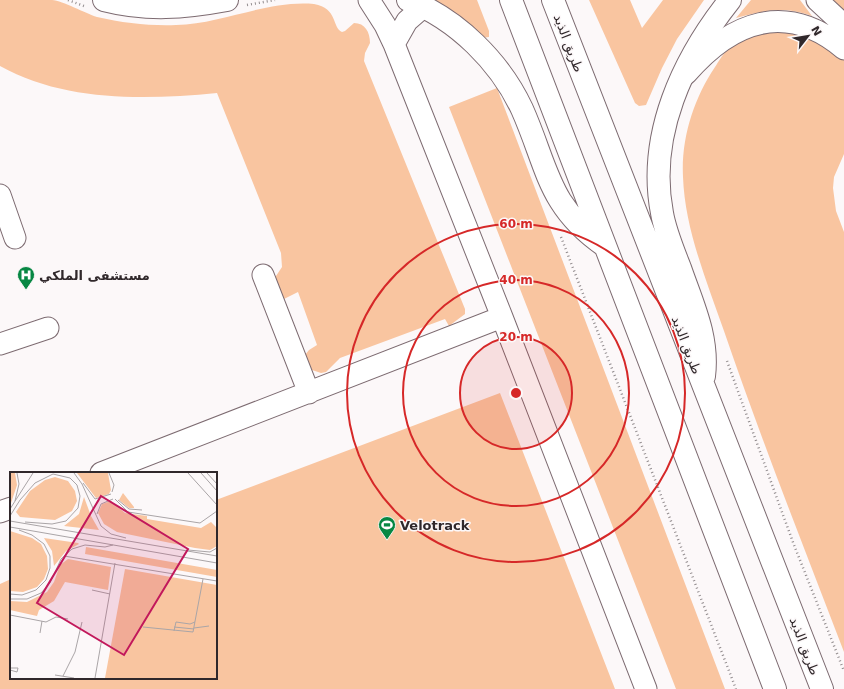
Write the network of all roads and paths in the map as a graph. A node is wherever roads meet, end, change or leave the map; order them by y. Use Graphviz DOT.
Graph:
graph roads {
  1 [pos="104,0"];
  2 [pos="227,0"];
  3 [pos="369,0"];
  4 [pos="511,0"];
  5 [pos="553,0"];
  6 [pos="730,0"];
  7 [pos="817,0"];
  8 [pos="416,4"];
  9 [pos="844,25"];
  10 [pos="394,44"];
  11 [pos="844,49"];
  12 [pos="678,84"];
  13 [pos="0,195"];
  14 [pos="559,231"];
  15 [pos="15,238"];
  16 [pos="605,246"];
  17 [pos="263,275"];
  18 [pos="502,316"];
  19 [pos="48,328"];
  20 [pos="0,344"];
  21 [pos="725,358"];
  22 [pos="703,385"];
  23 [pos="309,393"];
  24 [pos="104,472"];
  25 [pos="10,508"];
  26 [pos="0,512"];
  27 [pos="844,671"];
  28 [pos="823,688"];
  29 [pos="646,689"];
  30 [pos="736,689"];
  31 [pos="775,689"];
  1 -- 2 [label="highway"];
  3 -- 10 [label="lane"];
  4 -- 16 [label="highway"];
  5 -- 22 [label="highway, طريق الذيد"];
  6 -- 12 [label="highway"];
  7 -- 9 [label="lane"];
  8 -- 10 [label="lane"];
  8 -- 16 [label="highway"];
  10 -- 18 [label="lane"];
  11 -- 12 [label="lane"];
  12 -- 22 [label="highway"];
  13 -- 15 [label="lane"];
  14 -- 30 [label="path"];
  16 -- 31 [label="highway"];
  17 -- 23 [label="lane"];
  18 -- 23 [label="lane"];
  18 -- 29 [label="lane"];
  19 -- 20 [label="lane"];
  21 -- 27 [label="path"];
  22 -- 28 [label="highway, طريق الذيد"];
  23 -- 24 [label="lane"];
  25 -- 26 [label="lane"];
}
